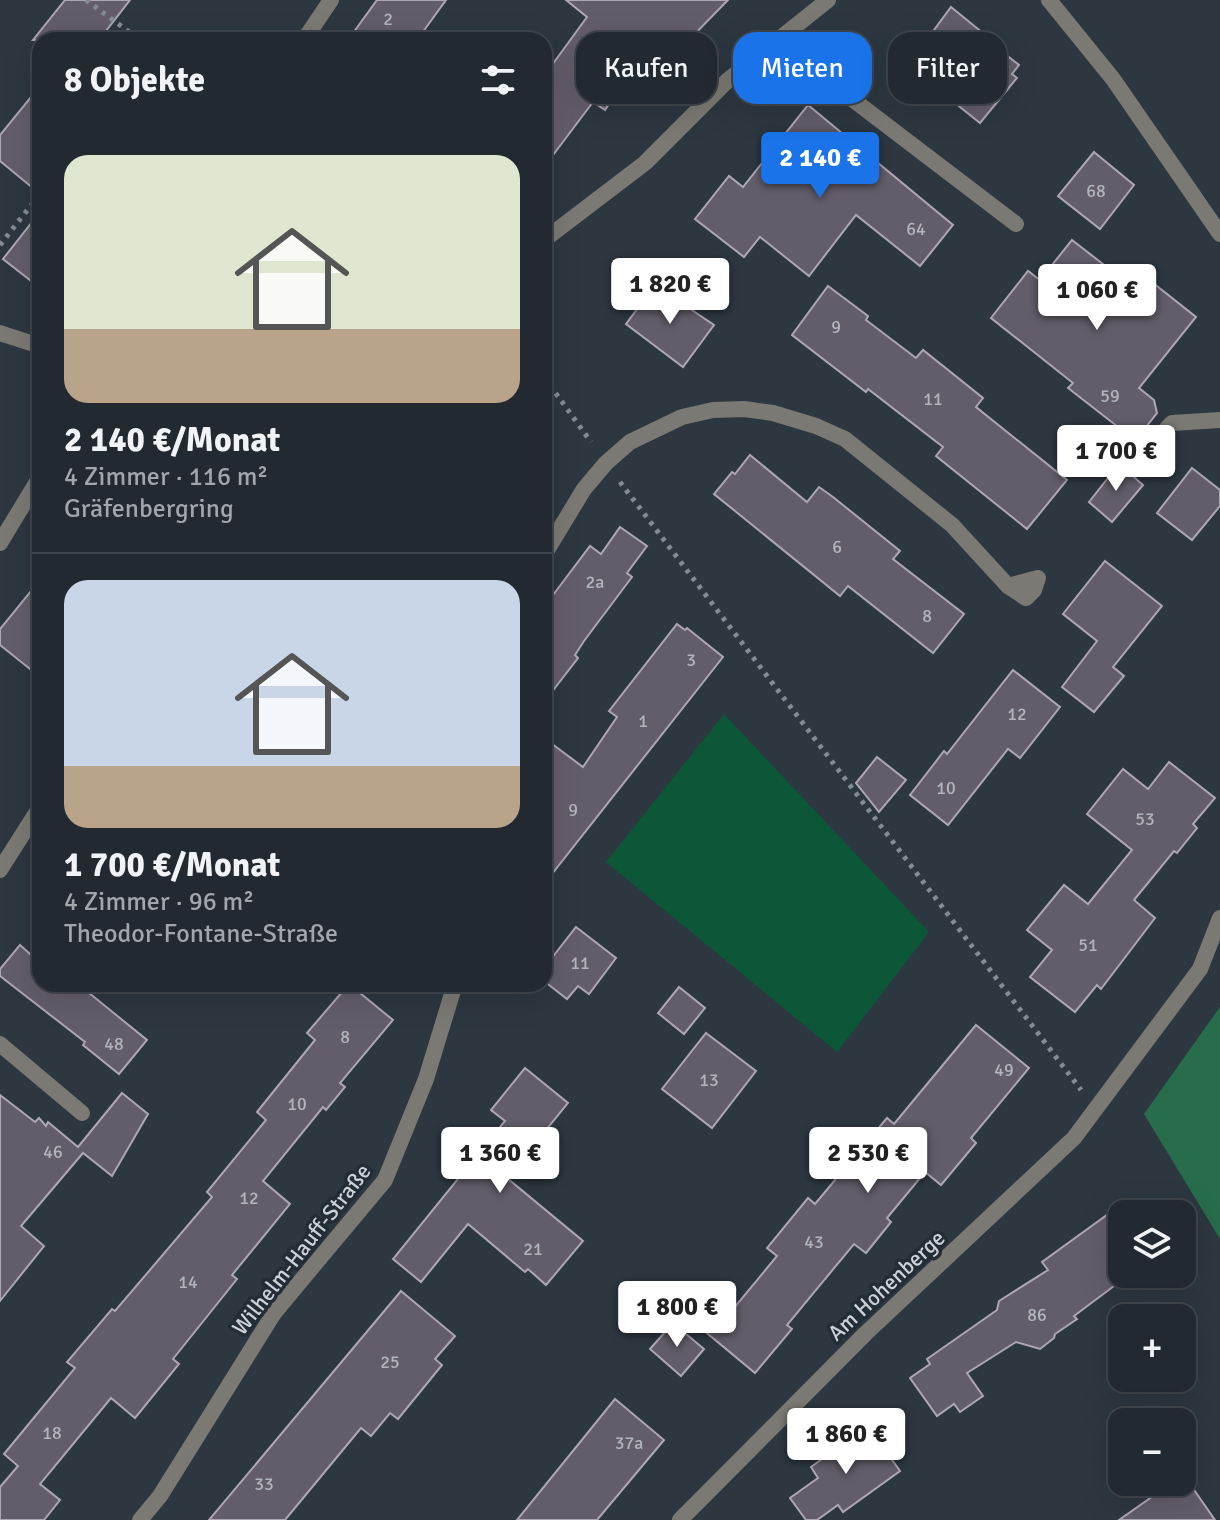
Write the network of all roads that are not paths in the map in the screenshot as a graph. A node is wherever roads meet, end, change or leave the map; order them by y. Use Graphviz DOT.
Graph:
graph roads {
  1 [pos="331,0"];
  2 [pos="828,0"];
  3 [pos="1049,0"];
  4 [pos="309,32"];
  5 [pos="787,32"];
  6 [pos="733,76"];
  7 [pos="859,104"];
  8 [pos="1016,224"];
  9 [pos="552,234"];
  10 [pos="1220,234"];
  11 [pos="0,333"];
  12 [pos="32,343"];
  13 [pos="1220,420"];
  14 [pos="1151,445"];
  15 [pos="32,490"];
  16 [pos="552,542"];
  17 [pos="0,543"];
  18 [pos="1008,586"];
  19 [pos="32,820"];
  20 [pos="0,870"];
  21 [pos="1220,918"];
  22 [pos="453,992"];
  23 [pos="0,1044"];
  24 [pos="82,1113"];
  25 [pos="140,1520"];
  26 [pos="680,1520"];
  1 -- 4 [label="street"];
  2 -- 5 [label="street"];
  3 -- 10 [label="street"];
  6 -- 9 [label="street"];
  7 -- 8 [label="street"];
  11 -- 12 [label="street"];
  13 -- 14 [label="street"];
  15 -- 17 [label="street"];
  16 -- 18 [label="street"];
  19 -- 20 [label="street"];
  21 -- 26 [label="street, Am Hohenberge"];
  22 -- 25 [label="street, Wilhelm-Hauff-Straße"];
  23 -- 24 [label="street"];
}
